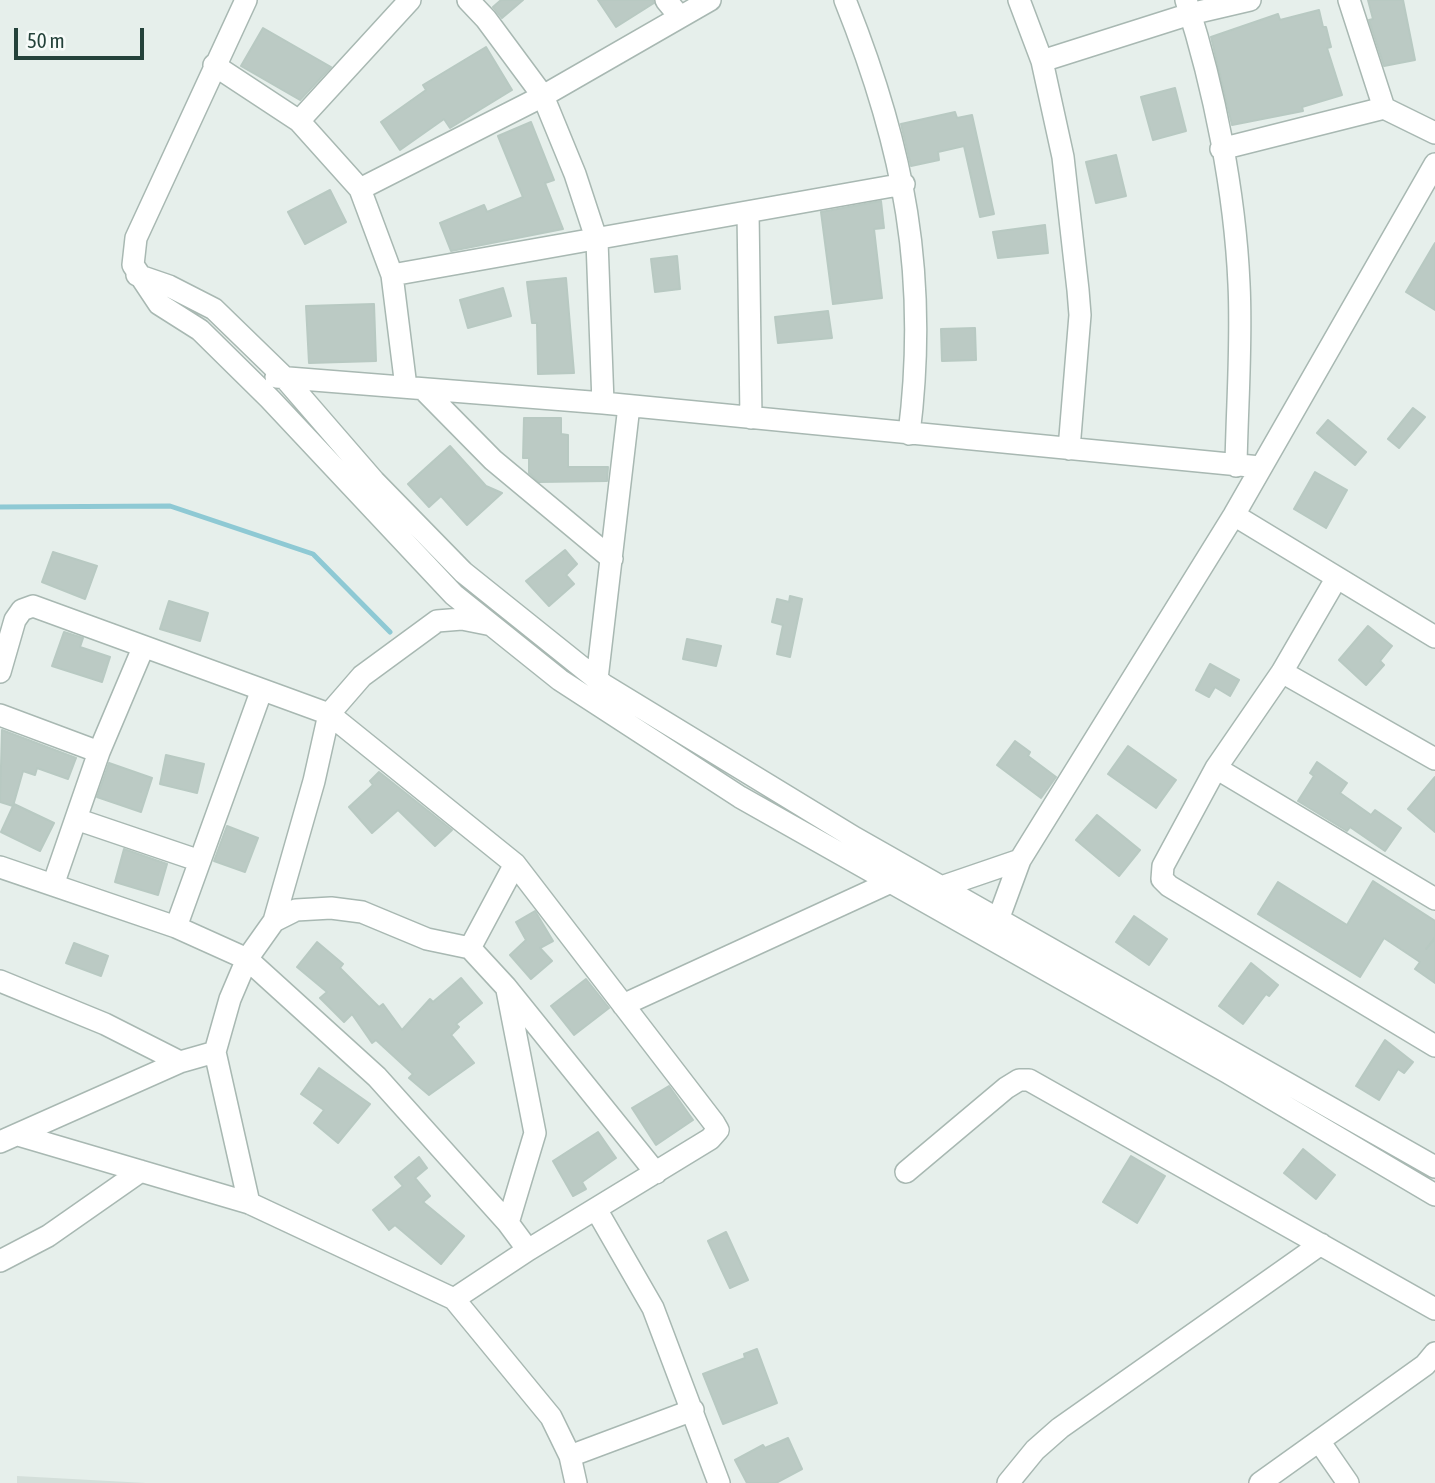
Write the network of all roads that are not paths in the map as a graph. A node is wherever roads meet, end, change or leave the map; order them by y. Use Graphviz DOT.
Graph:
graph roads {
  1 [pos="246,0"];
  2 [pos="410,0"];
  3 [pos="468,0"];
  4 [pos="666,0"];
  5 [pos="710,0"];
  6 [pos="845,0"];
  7 [pos="1019,0"];
  8 [pos="1250,0"];
  9 [pos="1349,0"];
  10 [pos="1188,7"];
  11 [pos="680,17"];
  12 [pos="1042,61"];
  13 [pos="214,65"];
  14 [pos="543,96"];
  15 [pos="1384,108"];
  16 [pos="299,121"];
  17 [pos="1435,133"];
  18 [pos="1221,149"];
  19 [pos="1435,164"];
  20 [pos="904,184"];
  21 [pos="360,189"];
  22 [pos="748,212"];
  23 [pos="597,241"];
  24 [pos="138,275"];
  25 [pos="392,275"];
  26 [pos="283,376"];
  27 [pos="252,381"];
  28 [pos="414,388"];
  29 [pos="603,403"];
  30 [pos="629,406"];
  31 [pos="751,418"];
  32 [pos="909,434"];
  33 [pos="1069,449"];
  34 [pos="1236,466"];
  35 [pos="1260,467"];
  36 [pos="1234,515"];
  37 [pos="612,559"];
  38 [pos="1336,579"];
  39 [pos="488,624"];
  40 [pos="538,632"];
  41 [pos="1435,637"];
  42 [pos="143,648"];
  43 [pos="523,650"];
  44 [pos="0,672"];
  45 [pos="1282,672"];
  46 [pos="597,679"];
  47 [pos="261,692"];
  48 [pos="630,701"];
  49 [pos="329,714"];
  50 [pos="0,715"];
  51 [pos="621,721"];
  52 [pos="99,752"];
  53 [pos="1435,759"];
  54 [pos="1216,768"];
  55 [pos="745,773"];
  56 [pos="734,793"];
  57 [pos="76,819"];
  58 [pos="850,846"];
  59 [pos="1020,860"];
  60 [pos="200,861"];
  61 [pos="515,864"];
  62 [pos="0,867"];
  63 [pos="892,881"];
  64 [pos="53,885"];
  65 [pos="944,886"];
  66 [pos="1435,899"];
  67 [pos="274,921"];
  68 [pos="176,927"];
  69 [pos="995,927"];
  70 [pos="470,948"];
  71 [pos="247,959"];
  72 [pos="0,981"];
  73 [pos="506,987"];
  74 [pos="623,1005"];
  75 [pos="1435,1046"];
  76 [pos="215,1052"];
  77 [pos="180,1062"];
  78 [pos="1232,1063"];
  79 [pos="1353,1120"];
  80 [pos="9,1139"];
  81 [pos="1343,1140"];
  82 [pos="1435,1167"];
  83 [pos="141,1171"];
  84 [pos="906,1172"];
  85 [pos="656,1173"];
  86 [pos="1435,1195"];
  87 [pos="249,1203"];
  88 [pos="596,1209"];
  89 [pos="508,1223"];
  90 [pos="1321,1244"];
  91 [pos="528,1250"];
  92 [pos="0,1261"];
  93 [pos="454,1299"];
  94 [pos="1435,1309"];
  95 [pos="1432,1366"];
  96 [pos="693,1410"];
  97 [pos="1318,1441"];
  98 [pos="570,1456"];
  99 [pos="576,1483"];
  100 [pos="719,1483"];
  101 [pos="1008,1483"];
  102 [pos="1260,1483"];
  103 [pos="1348,1483"];
  1 -- 13 [label="street"];
  2 -- 16 [label="street"];
  3 -- 14 [label="street"];
  4 -- 11 [label="street"];
  5 -- 11 [label="street"];
  6 -- 20 [label="street"];
  7 -- 12 [label="street"];
  8 -- 10 [label="street"];
  9 -- 15 [label="street"];
  10 -- 12 [label="street"];
  10 -- 18 [label="street"];
  11 -- 14 [label="street"];
  12 -- 33 [label="street"];
  13 -- 16 [label="street"];
  13 -- 24 [label="street"];
  14 -- 21 [label="street"];
  14 -- 23 [label="street"];
  15 -- 17 [label="street"];
  15 -- 18 [label="street"];
  16 -- 21 [label="street"];
  18 -- 34 [label="street"];
  19 -- 35 [label="street"];
  20 -- 22 [label="street"];
  20 -- 32 [label="street"];
  21 -- 25 [label="street"];
  22 -- 23 [label="street"];
  22 -- 31 [label="street"];
  23 -- 25 [label="street"];
  23 -- 29 [label="street"];
  24 -- 26 [label="street"];
  24 -- 27 [label="street"];
  25 -- 28 [label="street"];
  26 -- 27 [label="street"];
  26 -- 28 [label="street"];
  26 -- 40 [label="street"];
  27 -- 39 [label="street"];
  28 -- 29 [label="street"];
  28 -- 37 [label="street"];
  29 -- 30 [label="street"];
  30 -- 31 [label="street"];
  30 -- 37 [label="street"];
  31 -- 32 [label="street"];
  32 -- 33 [label="street"];
  33 -- 34 [label="street"];
  34 -- 35 [label="street"];
  35 -- 36 [label="street"];
  36 -- 38 [label="street"];
  36 -- 59 [label="street"];
  37 -- 46 [label="street"];
  38 -- 41 [label="street"];
  38 -- 45 [label="street"];
  39 -- 43 [label="street"];
  39 -- 49 [label="street"];
  40 -- 43 [label="street"];
  40 -- 46 [label="street"];
  42 -- 44 [label="street"];
  42 -- 47 [label="street"];
  42 -- 52 [label="street"];
  43 -- 51 [label="street"];
  45 -- 53 [label="street"];
  45 -- 54 [label="street"];
  46 -- 48 [label="street"];
  47 -- 49 [label="street"];
  47 -- 60 [label="street"];
  48 -- 51 [label="street"];
  48 -- 55 [label="street"];
  49 -- 61 [label="street"];
  49 -- 67 [label="street"];
  50 -- 52 [label="street"];
  51 -- 56 [label="street"];
  52 -- 57 [label="street"];
  54 -- 66 [label="street"];
  54 -- 75 [label="street"];
  55 -- 56 [label="street"];
  55 -- 58 [label="street"];
  56 -- 58 [label="street"];
  57 -- 60 [label="street"];
  57 -- 64 [label="street"];
  58 -- 63 [label="street"];
  58 -- 65 [label="street"];
  59 -- 65 [label="street"];
  59 -- 69 [label="street"];
  60 -- 68 [label="street"];
  61 -- 70 [label="street"];
  61 -- 74 [label="street"];
  62 -- 64 [label="street"];
  63 -- 69 [label="street"];
  63 -- 74 [label="street"];
  64 -- 68 [label="street"];
  65 -- 69 [label="street"];
  67 -- 70 [label="street"];
  67 -- 71 [label="street"];
  68 -- 71 [label="street"];
  69 -- 78 [label="street"];
  70 -- 73 [label="street"];
  71 -- 76 [label="street"];
  71 -- 89 [label="street"];
  72 -- 77 [label="street"];
  73 -- 85 [label="street"];
  73 -- 89 [label="street"];
  74 -- 85 [label="street"];
  76 -- 77 [label="street"];
  76 -- 87 [label="street"];
  77 -- 80 [label="street"];
  78 -- 79 [label="street"];
  78 -- 81 [label="street"];
  79 -- 81 [label="street"];
  79 -- 82 [label="street"];
  80 -- 83 [label="street"];
  81 -- 86 [label="street"];
  83 -- 87 [label="street"];
  83 -- 92 [label="street"];
  84 -- 90 [label="street"];
  85 -- 88 [label="street"];
  87 -- 93 [label="street"];
  88 -- 91 [label="street"];
  88 -- 96 [label="street"];
  89 -- 91 [label="street"];
  90 -- 94 [label="street"];
  90 -- 101 [label="street"];
  91 -- 93 [label="street"];
  93 -- 98 [label="street"];
  95 -- 97 [label="street"];
  96 -- 98 [label="street"];
  96 -- 100 [label="street"];
  97 -- 102 [label="street"];
  97 -- 103 [label="street"];
  98 -- 99 [label="street"];
}
